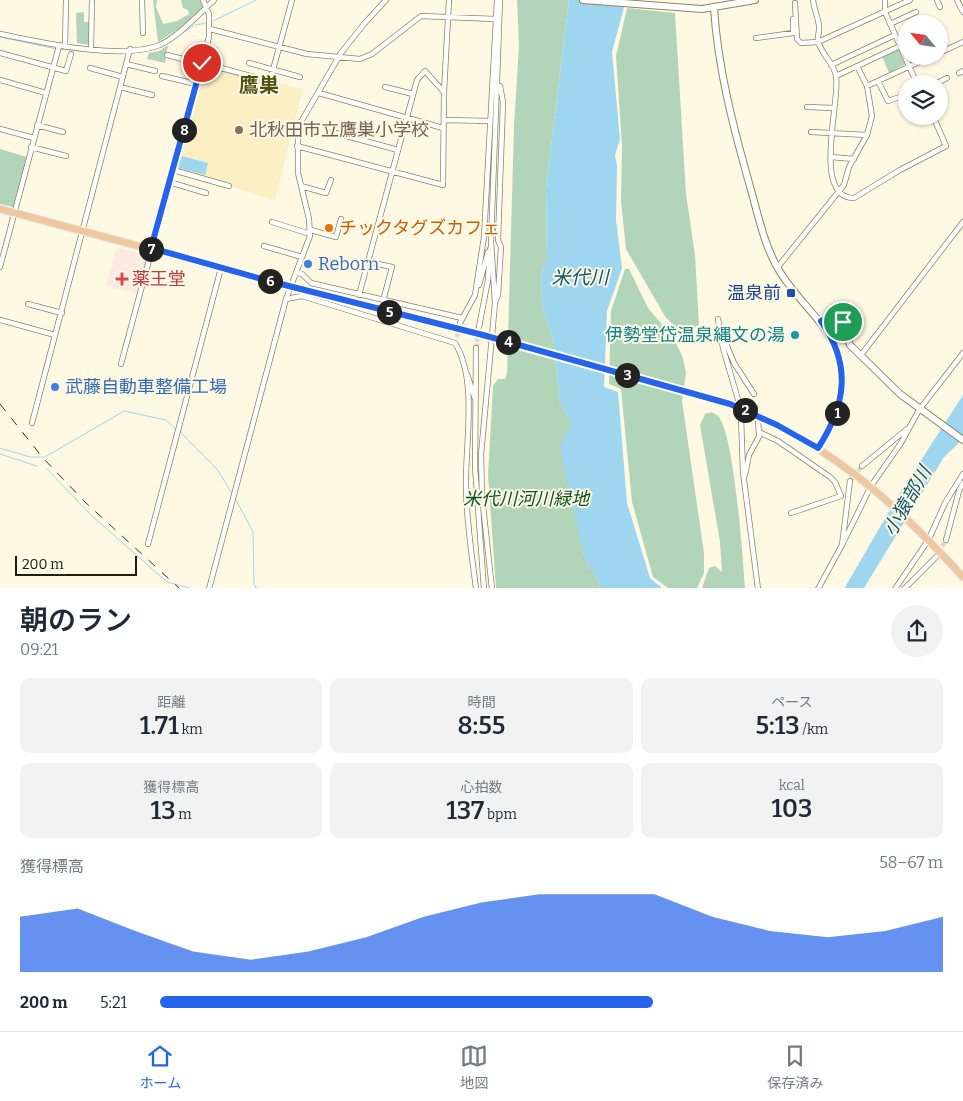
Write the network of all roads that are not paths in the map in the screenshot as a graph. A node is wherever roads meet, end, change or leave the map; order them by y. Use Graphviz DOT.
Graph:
graph roads {
  1 [pos="66,0"];
  2 [pos="92,0"];
  3 [pos="142,0"];
  4 [pos="203,0"];
  5 [pos="214,0"];
  6 [pos="292,0"];
  7 [pos="386,0"];
  8 [pos="448,0"];
  9 [pos="499,0"];
  10 [pos="583,0"];
  11 [pos="755,0"];
  12 [pos="813,0"];
  13 [pos="885,0"];
  14 [pos="910,0"];
  15 [pos="937,0"];
  16 [pos="958,0"];
  17 [pos="795,1"];
  18 [pos="207,6"];
  19 [pos="940,7"];
  20 [pos="714,8"];
  21 [pos="885,12"];
  22 [pos="916,12"];
  23 [pos="963,12"];
  24 [pos="446,17"];
  25 [pos="495,19"];
  26 [pos="890,24"];
  27 [pos="210,29"];
  28 [pos="143,33"];
  29 [pos="0,34"];
  30 [pos="895,35"];
  31 [pos="756,38"];
  32 [pos="818,42"];
  33 [pos="898,42"];
  34 [pos="963,42"];
  35 [pos="59,46"];
  36 [pos="898,46"];
  37 [pos="66,47"];
  38 [pos="90,48"];
  39 [pos="279,48"];
  40 [pos="130,49"];
  41 [pos="948,49"];
  42 [pos="0,53"];
  43 [pos="70,54"];
  44 [pos="167,55"];
  45 [pos="340,58"];
  46 [pos="249,63"];
  47 [pos="126,64"];
  48 [pos="202,64"];
  49 [pos="831,65"];
  50 [pos="914,65"];
  51 [pos="857,66"];
  52 [pos="910,67"];
  53 [pos="53,68"];
  54 [pos="90,68"];
  55 [pos="273,70"];
  56 [pos="155,72"];
  57 [pos="914,75"];
  58 [pos="162,76"];
  59 [pos="836,76"];
  60 [pos="123,77"];
  61 [pos="300,77"];
  62 [pos="0,80"];
  63 [pos="498,80"];
  64 [pos="878,81"];
  65 [pos="196,84"];
  66 [pos="867,86"];
  67 [pos="120,87"];
  68 [pos="385,87"];
  69 [pos="444,92"];
  70 [pos="46,93"];
  71 [pos="319,93"];
  72 [pos="413,94"];
  73 [pos="152,95"];
  74 [pos="898,98"];
  75 [pos="807,107"];
  76 [pos="834,108"];
  77 [pos="408,117"];
  78 [pos="444,120"];
  79 [pos="490,121"];
  80 [pos="37,125"];
  81 [pos="936,125"];
  82 [pos="443,128"];
  83 [pos="0,129"];
  84 [pos="63,132"];
  85 [pos="332,132"];
  86 [pos="811,132"];
  87 [pos="832,133"];
  88 [pos="867,136"];
  89 [pos="34,138"];
  90 [pos="297,146"];
  91 [pos="31,147"];
  92 [pos="398,150"];
  93 [pos="66,156"];
  94 [pos="831,157"];
  95 [pos="854,159"];
  96 [pos="173,170"];
  97 [pos="392,172"];
  98 [pos="330,180"];
  99 [pos="169,182"];
  100 [pos="229,186"];
  101 [pos="301,186"];
  102 [pos="838,191"];
  103 [pos="206,193"];
  104 [pos="0,208"];
  105 [pos="14,212"];
  106 [pos="341,219"];
  107 [pos="272,222"];
  108 [pos="963,222"];
  109 [pos="83,231"];
  110 [pos="311,232"];
  111 [pos="491,241"];
  112 [pos="264,246"];
  113 [pos="151,248"];
  114 [pos="302,257"];
  115 [pos="369,262"];
  116 [pos="0,267"];
  117 [pos="221,268"];
  118 [pos="777,268"];
  119 [pos="296,272"];
  120 [pos="290,286"];
  121 [pos="359,295"];
  122 [pos="475,295"];
  123 [pos="286,299"];
  124 [pos="384,301"];
  125 [pos="495,303"];
  126 [pos="28,304"];
  127 [pos="62,313"];
  128 [pos="0,320"];
  129 [pos="821,321"];
  130 [pos="479,327"];
  131 [pos="55,335"];
  132 [pos="457,337"];
  133 [pos="455,343"];
  134 [pos="476,348"];
  135 [pos="963,353"];
  136 [pos="861,355"];
  137 [pos="122,364"];
  138 [pos="464,365"];
  139 [pos="754,394"];
  140 [pos="739,403"];
  141 [pos="477,405"];
  142 [pos="921,410"];
  143 [pos="741,417"];
  144 [pos="758,421"];
  145 [pos="32,423"];
  146 [pos="913,423"];
  147 [pos="759,434"];
  148 [pos="963,440"];
  149 [pos="818,448"];
  150 [pos="862,466"];
  151 [pos="963,474"];
  152 [pos="850,481"];
  153 [pos="963,483"];
  154 [pos="874,489"];
  155 [pos="746,491"];
  156 [pos="847,494"];
  157 [pos="840,496"];
  158 [pos="791,513"];
  159 [pos="927,537"];
  160 [pos="946,540"];
  161 [pos="148,544"];
  162 [pos="842,545"];
  163 [pos="936,557"];
  164 [pos="963,577"];
  165 [pos="210,588"];
  166 [pos="476,588"];
  167 [pos="484,588"];
  168 [pos="492,588"];
  169 [pos="758,588"];
  170 [pos="818,588"];
  171 [pos="895,588"];
  172 [pos="904,588"];
  1 -- 37 [label="street"];
  2 -- 38 [label="street"];
  3 -- 28 [label="street"];
  4 -- 18 [label="street"];
  5 -- 18 [label="street"];
  6 -- 39 [label="street"];
  7 -- 45 [label="street"];
  8 -- 24 [label="street"];
  9 -- 25 [label="street"];
  9 -- 63 [label="street"];
  10 -- 20 [label="street"];
  11 -- 20 [label="street"];
  12 -- 32 [label="street"];
  13 -- 21 [label="street"];
  14 -- 21 [label="street"];
  15 -- 19 [label="street"];
  16 -- 23 [label="street"];
  17 -- 31 [label="street"];
  17 -- 32 [label="street"];
  18 -- 27 [label="street"];
  18 -- 40 [label="street"];
  20 -- 118 [label="street"];
  21 -- 26 [label="street"];
  21 -- 32 [label="street"];
  22 -- 26 [label="street"];
  24 -- 25 [label="street"];
  24 -- 45 [label="street"];
  24 -- 69 [label="street"];
  25 -- 79 [label="street"];
  26 -- 30 [label="street"];
  27 -- 39 [label="street"];
  27 -- 48 [label="street"];
  29 -- 35 [label="street"];
  30 -- 33 [label="street"];
  30 -- 49 [label="street"];
  32 -- 49 [label="street"];
  34 -- 41 [label="street"];
  35 -- 37 [label="street"];
  35 -- 53 [label="street"];
  36 -- 51 [label="street"];
  37 -- 38 [label="street"];
  38 -- 40 [label="street"];
  39 -- 45 [label="street"];
  39 -- 55 [label="street"];
  40 -- 47 [label="street"];
  42 -- 53 [label="street"];
  43 -- 53 [label="street"];
  44 -- 48 [label="street"];
  45 -- 71 [label="street"];
  46 -- 55 [label="street"];
  47 -- 56 [label="street"];
  47 -- 60 [label="street"];
  48 -- 55 [label="street"];
  48 -- 65 [label="street"];
  49 -- 59 [label="street"];
  50 -- 52 [label="street"];
  51 -- 59 [label="street"];
  51 -- 66 [label="street"];
  52 -- 57 [label="street"];
  52 -- 64 [label="street"];
  53 -- 70 [label="street"];
  54 -- 60 [label="street"];
  55 -- 61 [label="street"];
  58 -- 65 [label="street"];
  59 -- 76 [label="street"];
  60 -- 67 [label="street"];
  62 -- 70 [label="street"];
  63 -- 111 [label="street"];
  63 -- 125 [label="street"];
  64 -- 66 [label="street"];
  64 -- 74 [label="street"];
  65 -- 96 [label="street"];
  66 -- 88 [label="street"];
  67 -- 73 [label="street"];
  67 -- 109 [label="street"];
  68 -- 72 [label="street"];
  69 -- 72 [label="street"];
  69 -- 78 [label="street"];
  70 -- 80 [label="street"];
  71 -- 77 [label="street"];
  71 -- 90 [label="street"];
  72 -- 77 [label="street"];
  75 -- 76 [label="street"];
  76 -- 87 [label="street"];
  77 -- 82 [label="street"];
  77 -- 92 [label="street"];
  78 -- 79 [label="street"];
  78 -- 82 [label="street"];
  79 -- 122 [label="street"];
  80 -- 84 [label="street"];
  80 -- 89 [label="street"];
  81 -- 102 [label="street"];
  82 -- 97 [label="street"];
  83 -- 89 [label="street"];
  85 -- 92 [label="street"];
  86 -- 87 [label="street"];
  87 -- 88 [label="street"];
  87 -- 94 [label="street"];
  88 -- 95 [label="street"];
  89 -- 91 [label="street"];
  90 -- 97 [label="street"];
  90 -- 101 [label="street"];
  91 -- 93 [label="street"];
  91 -- 105 [label="street"];
  92 -- 97 [label="street"];
  94 -- 95 [label="street"];
  94 -- 102 [label="street"];
  95 -- 102 [label="street"];
  96 -- 99 [label="street"];
  96 -- 100 [label="street"];
  97 -- 115 [label="street"];
  98 -- 101 [label="street"];
  99 -- 103 [label="street"];
  99 -- 113 [label="street"];
  101 -- 110 [label="street"];
  102 -- 118 [label="street"];
  104 -- 105 [label="main road"];
  105 -- 109 [label="main road"];
  105 -- 116 [label="street"];
  106 -- 110 [label="street"];
  107 -- 110 [label="street"];
  108 -- 136 [label="street"];
  109 -- 113 [label="main road"];
  109 -- 127 [label="street"];
  110 -- 114 [label="street"];
  111 -- 122 [label="street"];
  111 -- 125 [label="street"];
  111 -- 130 [label="street"];
  112 -- 114 [label="street"];
  113 -- 117 [label="main road"];
  113 -- 137 [label="street"];
  114 -- 119 [label="street"];
  115 -- 121 [label="street"];
  115 -- 124 [label="street"];
  117 -- 120 [label="main road"];
  117 -- 161 [label="street"];
  118 -- 129 [label="street"];
  119 -- 120 [label="street"];
  119 -- 121 [label="street"];
  120 -- 123 [label="street"];
  120 -- 149 [label="main road, bridge"];
  121 -- 124 [label="street"];
  122 -- 124 [label="street"];
  123 -- 133 [label="street"];
  123 -- 165 [label="street"];
  125 -- 168 [label="street"];
  126 -- 127 [label="street"];
  127 -- 131 [label="street"];
  128 -- 131 [label="street"];
  129 -- 136 [label="street"];
  129 -- 149 [label="street"];
  131 -- 145 [label="street"];
  132 -- 133 [label="street"];
  133 -- 138 [label="street"];
  134 -- 141 [label="street"];
  135 -- 142 [label="street"];
  136 -- 142 [label="street"];
  138 -- 141 [label="street"];
  138 -- 166 [label="street"];
  139 -- 140 [label="street"];
  141 -- 167 [label="street"];
  142 -- 146 [label="street"];
  142 -- 148 [label="street"];
  143 -- 155 [label="street"];
  144 -- 147 [label="street"];
  146 -- 150 [label="street"];
  146 -- 154 [label="street"];
  147 -- 155 [label="street"];
  147 -- 157 [label="street"];
  149 -- 154 [label="main road"];
  151 -- 159 [label="street"];
  152 -- 156 [label="street"];
  153 -- 160 [label="street"];
  154 -- 159 [label="main road"];
  154 -- 162 [label="street"];
  155 -- 169 [label="street"];
  156 -- 157 [label="street"];
  156 -- 162 [label="street"];
  157 -- 158 [label="street"];
  159 -- 164 [label="main road"];
  159 -- 171 [label="street"];
  162 -- 170 [label="street"];
  163 -- 172 [label="street"];
}
